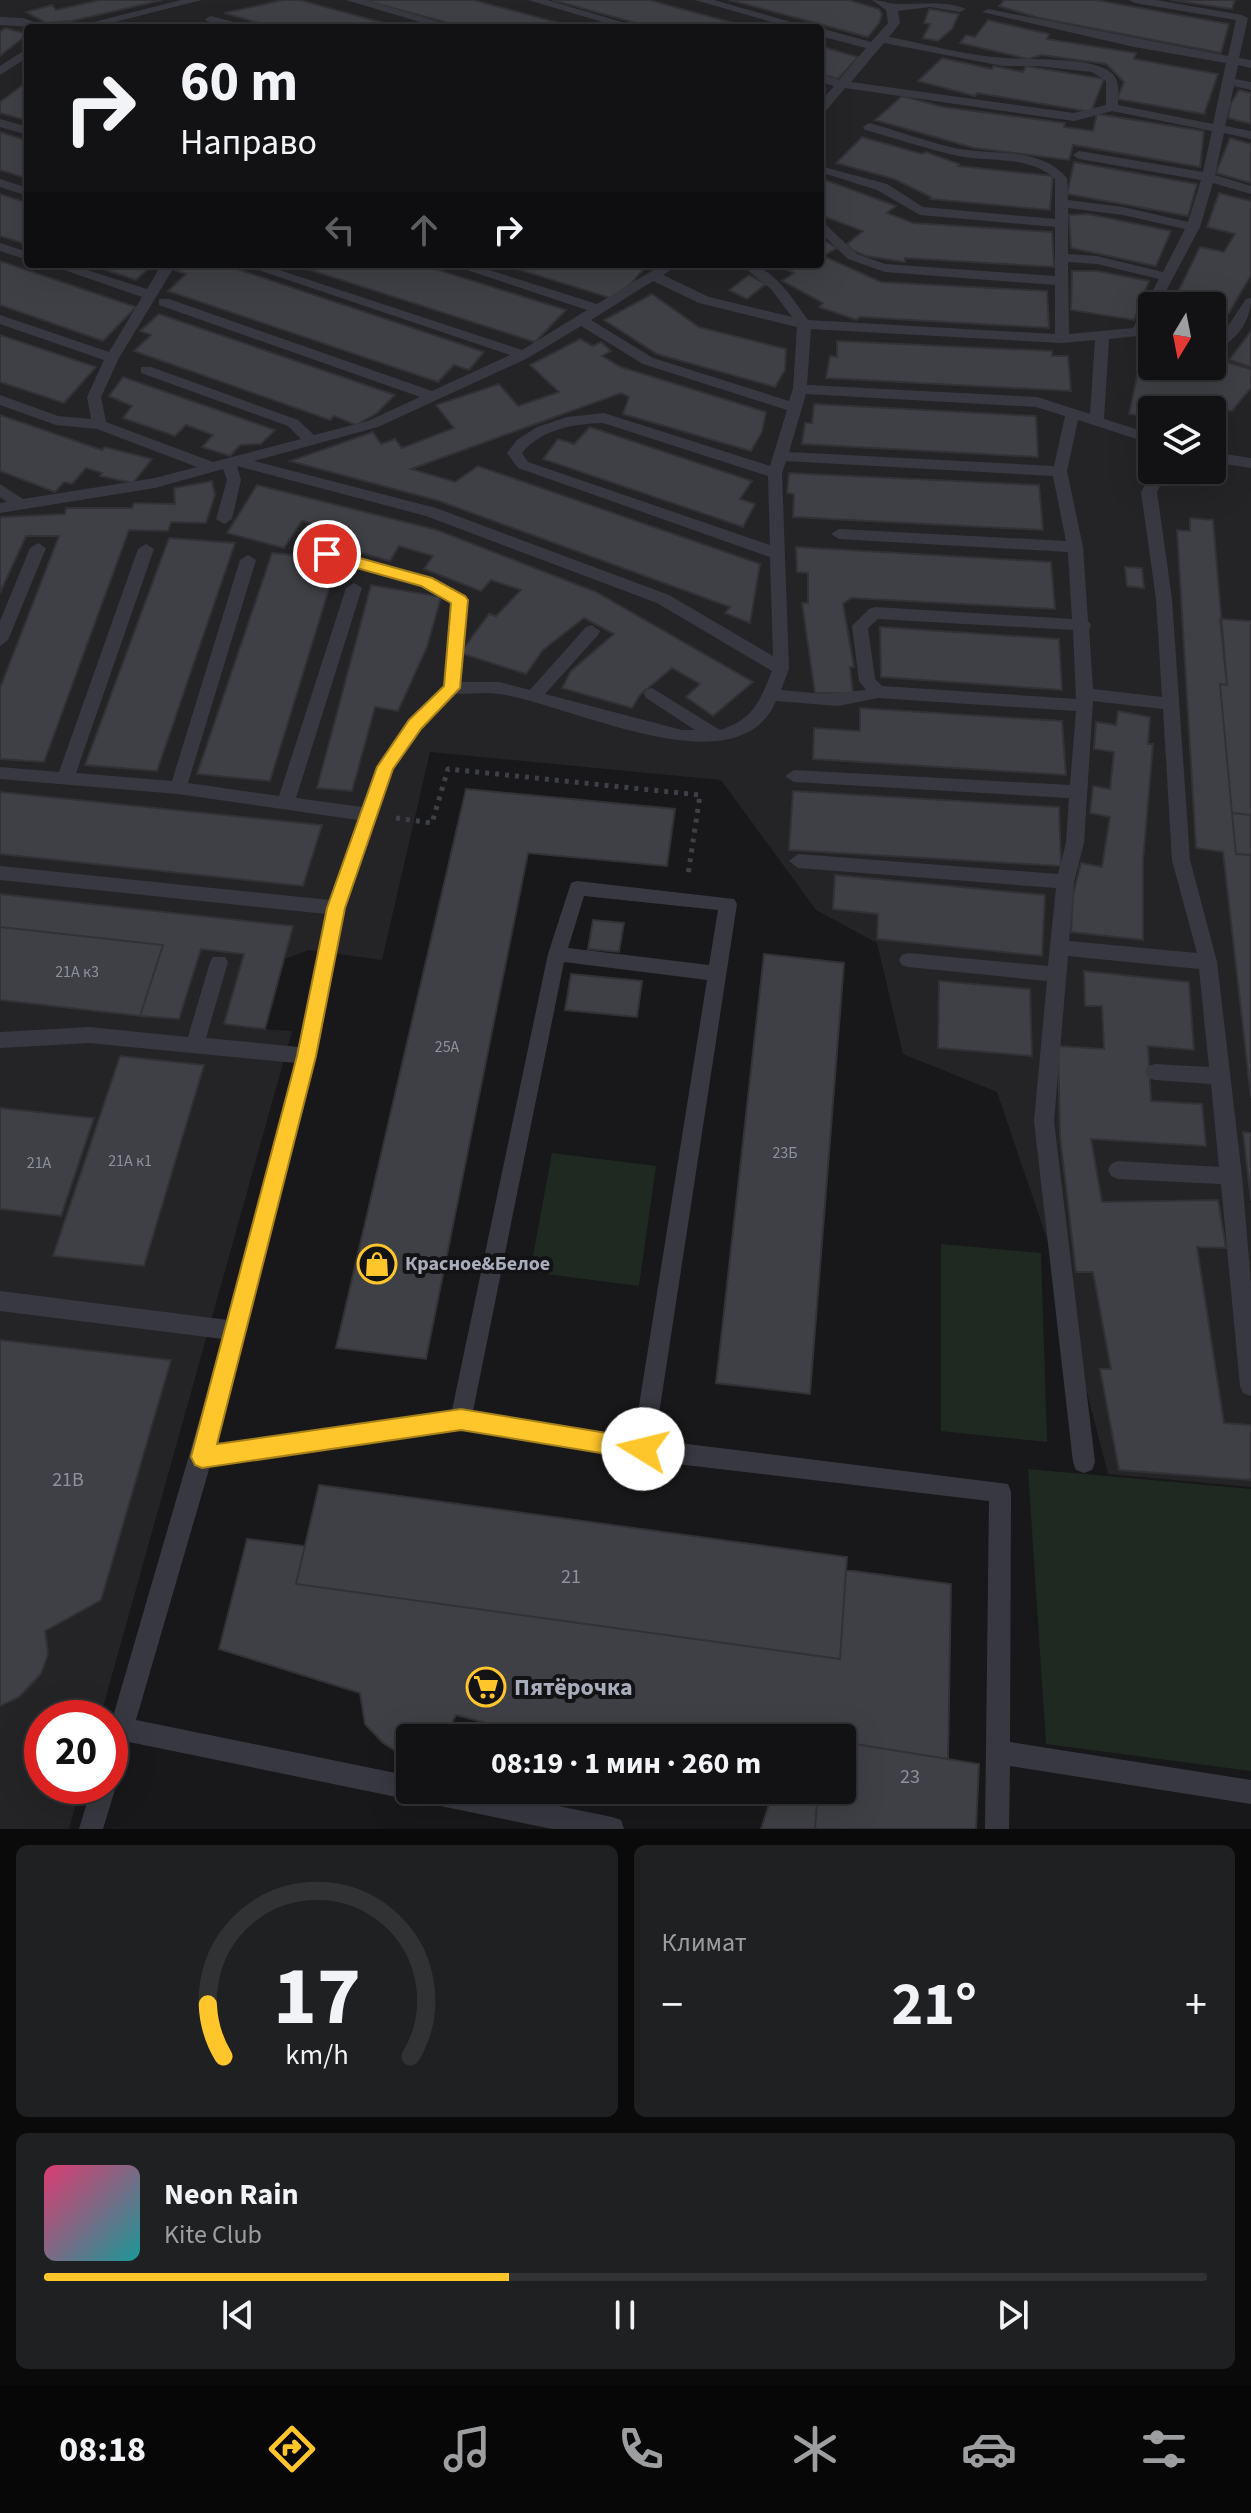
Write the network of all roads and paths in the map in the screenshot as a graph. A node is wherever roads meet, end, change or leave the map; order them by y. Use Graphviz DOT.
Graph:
graph roads {
  1 [pos="196,0"];
  2 [pos="352,0"];
  3 [pos="534,0"];
  4 [pos="701,0"];
  5 [pos="878,0"];
  6 [pos="1135,0"];
  7 [pos="911,2"];
  8 [pos="892,8"];
  9 [pos="960,9"];
  10 [pos="988,12"];
  11 [pos="211,19"];
  12 [pos="1,21"];
  13 [pos="30,24"];
  14 [pos="93,24"];
  15 [pos="230,24"];
  16 [pos="439,24"];
  17 [pos="621,24"];
  18 [pos="791,24"];
  19 [pos="824,33"];
  20 [pos="879,43"];
  21 [pos="24,55"];
  22 [pos="1232,60"];
  23 [pos="1251,64"];
  24 [pos="0,71"];
  25 [pos="824,79"];
  26 [pos="1228,81"];
  27 [pos="842,84"];
  28 [pos="1251,86"];
  29 [pos="824,105"];
  30 [pos="1112,107"];
  31 [pos="0,123"];
  32 [pos="1217,126"];
  33 [pos="869,127"];
  34 [pos="24,130"];
  35 [pos="1251,135"];
  36 [pos="1079,155"];
  37 [pos="824,169"];
  38 [pos="1208,177"];
  39 [pos="0,183"];
  40 [pos="1251,190"];
  41 [pos="24,191"];
  42 [pos="1061,203"];
  43 [pos="1059,223"];
  44 [pos="1193,227"];
  45 [pos="824,229"];
  46 [pos="0,247"];
  47 [pos="24,255"];
  48 [pos="1062,258"];
  49 [pos="66,268"];
  50 [pos="167,268"];
  51 [pos="260,268"];
  52 [pos="469,268"];
  53 [pos="667,268"];
  54 [pos="752,268"];
  55 [pos="655,277"];
  56 [pos="1167,277"];
  57 [pos="1061,281"];
  58 [pos="1161,292"];
  59 [pos="150,295"];
  60 [pos="164,302"];
  61 [pos="1251,302"];
  62 [pos="601,310"];
  63 [pos="0,319"];
  64 [pos="583,321"];
  65 [pos="804,324"];
  66 [pos="1138,334"];
  67 [pos="1102,337"];
  68 [pos="1062,339"];
  69 [pos="1226,340"];
  70 [pos="523,355"];
  71 [pos="112,358"];
  72 [pos="146,370"];
  73 [pos="800,389"];
  74 [pos="431,396"];
  75 [pos="0,400"];
  76 [pos="794,407"];
  77 [pos="1073,412"];
  78 [pos="1097,419"];
  79 [pos="99,425"];
  80 [pos="1138,434"];
  81 [pos="312,441"];
  82 [pos="779,456"];
  83 [pos="1226,459"];
  84 [pos="1251,463"];
  85 [pos="228,465"];
  86 [pos="1060,471"];
  87 [pos="775,473"];
  88 [pos="1153,484"];
  89 [pos="0,489"];
  90 [pos="21,505"];
  91 [pos="0,508"];
  92 [pos="224,519"];
  93 [pos="839,534"];
  94 [pos="302,547"];
  95 [pos="1075,547"];
  96 [pos="38,548"];
  97 [pos="146,549"];
  98 [pos="778,554"];
  99 [pos="248,560"];
  100 [pos="354,588"];
  101 [pos="1083,625"];
  102 [pos="592,631"];
  103 [pos="0,640"];
  104 [pos="781,669"];
  105 [pos="452,688"];
  106 [pos="878,692"];
  107 [pos="652,694"];
  108 [pos="770,694"];
  109 [pos="534,696"];
  110 [pos="1085,700"];
  111 [pos="1171,704"];
  112 [pos="717,737"];
  113 [pos="0,773"];
  114 [pos="794,776"];
  115 [pos="65,779"];
  116 [pos="178,788"];
  117 [pos="1078,792"];
  118 [pos="286,802"];
  119 [pos="369,815"];
  120 [pos="798,861"];
  121 [pos="0,873"];
  122 [pos="1065,882"];
  123 [pos="684,899"];
  124 [pos="336,908"];
  125 [pos="1061,948"];
  126 [pos="557,954"];
  127 [pos="908,960"];
  128 [pos="219,962"];
  129 [pos="1208,962"];
  130 [pos="715,973"];
  131 [pos="1055,974"];
  132 [pos="0,1040"];
  133 [pos="195,1045"];
  134 [pos="307,1056"];
  135 [pos="1155,1072"];
  136 [pos="1221,1076"];
  137 [pos="1118,1170"];
  138 [pos="1232,1176"];
  139 [pos="1244,1240"];
  140 [pos="0,1301"];
  141 [pos="236,1331"];
  142 [pos="1251,1386"];
  143 [pos="461,1419"];
  144 [pos="643,1449"];
  145 [pos="202,1457"];
  146 [pos="1084,1462"];
  147 [pos="128,1709"];
  148 [pos="128,1730"];
  149 [pos="998,1752"];
  150 [pos="396,1785"];
  151 [pos="1251,1792"];
  152 [pos="99,1804"];
  153 [pos="490,1804"];
  154 [pos="91,1829"];
  155 [pos="612,1829"];
  156 [pos="997,1829"];
  1 -- 14 [label="lane"];
  2 -- 16 [label="lane"];
  3 -- 17 [label="lane"];
  4 -- 18 [label="lane"];
  5 -- 8 [label="lane"];
  6 -- 22 [label="lane"];
  7 -- 8 [label="lane"];
  7 -- 9 [label="lane"];
  8 -- 20 [label="lane"];
  10 -- 22 [label="lane"];
  11 -- 15 [label="lane"];
  12 -- 13 [label="lane"];
  19 -- 20 [label="lane"];
  20 -- 27 [label="lane"];
  20 -- 30 [label="lane"];
  21 -- 24 [label="lane"];
  22 -- 23 [label="lane"];
  22 -- 26 [label="lane"];
  25 -- 27 [label="lane"];
  26 -- 28 [label="lane"];
  26 -- 32 [label="lane"];
  27 -- 29 [label="lane"];
  27 -- 30 [label="lane"];
  30 -- 32 [label="lane"];
  31 -- 34 [label="lane"];
  32 -- 35 [label="lane"];
  32 -- 38 [label="lane"];
  33 -- 42 [label="lane"];
  36 -- 38 [label="lane"];
  37 -- 43 [label="lane"];
  38 -- 40 [label="lane"];
  38 -- 44 [label="lane"];
  39 -- 41 [label="lane"];
  42 -- 43 [label="lane"];
  42 -- 44 [label="lane"];
  43 -- 48 [label="lane"];
  44 -- 56 [label="lane"];
  45 -- 57 [label="lane"];
  46 -- 47 [label="lane"];
  48 -- 56 [label="lane"];
  48 -- 57 [label="lane"];
  49 -- 59 [label="lane"];
  50 -- 59 [label="lane"];
  51 -- 70 [label="lane"];
  52 -- 62 [label="lane"];
  53 -- 55 [label="lane"];
  54 -- 65 [label="lane"];
  55 -- 62 [label="lane"];
  55 -- 65 [label="lane"];
  56 -- 58 [label="lane"];
  57 -- 68 [label="lane"];
  59 -- 71 [label="lane"];
  60 -- 74 [label="lane"];
  61 -- 69 [label="lane"];
  62 -- 64 [label="lane"];
  63 -- 71 [label="lane"];
  64 -- 70 [label="lane"];
  64 -- 76 [label="lane"];
  65 -- 68 [label="lane"];
  65 -- 73 [label="lane"];
  66 -- 67 [label="lane"];
  67 -- 68 [label="lane"];
  67 -- 78 [label="lane"];
  70 -- 74 [label="lane"];
  71 -- 79 [label="lane"];
  72 -- 81 [label="lane"];
  73 -- 76 [label="lane"];
  73 -- 77 [label="lane"];
  74 -- 81 [label="lane"];
  75 -- 79 [label="lane"];
  76 -- 82 [label="lane"];
  77 -- 78 [label="lane"];
  77 -- 86 [label="lane"];
  78 -- 80 [label="lane"];
  79 -- 85 [label="lane"];
  81 -- 85 [label="lane"];
  82 -- 86 [label="lane"];
  82 -- 87 [label="lane"];
  83 -- 84 [label="lane"];
  85 -- 90 [label="lane"];
  85 -- 92 [label="lane"];
  85 -- 104 [label="lane"];
  86 -- 95 [label="lane"];
  87 -- 98 [label="lane"];
  87 -- 98 [label="lane"];
  88 -- 111 [label="lane"];
  89 -- 90 [label="lane"];
  90 -- 91 [label="lane"];
  93 -- 95 [label="lane"];
  94 -- 105 [label="lane"];
  95 -- 101 [label="lane"];
  96 -- 103 [label="lane"];
  97 -- 115 [label="lane"];
  98 -- 104 [label="lane"];
  99 -- 116 [label="lane"];
  100 -- 118 [label="lane"];
  101 -- 106 [label="lane"];
  101 -- 110 [label="lane"];
  102 -- 109 [label="lane"];
  104 -- 108 [label="lane"];
  105 -- 109 [label="lane"];
  105 -- 119 [label="lane"];
  106 -- 108 [label="lane"];
  106 -- 110 [label="lane"];
  107 -- 112 [label="lane"];
  108 -- 112 [label="lane"];
  109 -- 112 [label="lane"];
  110 -- 111 [label="lane"];
  110 -- 117 [label="lane"];
  111 -- 129 [label="lane"];
  113 -- 115 [label="lane"];
  114 -- 117 [label="lane"];
  115 -- 116 [label="lane"];
  116 -- 118 [label="lane"];
  117 -- 122 [label="lane"];
  118 -- 119 [label="lane"];
  119 -- 123 [label="path"];
  119 -- 124 [label="lane"];
  120 -- 122 [label="lane"];
  121 -- 124 [label="lane"];
  122 -- 125 [label="lane"];
  123 -- 126 [label="lane"];
  123 -- 130 [label="lane"];
  124 -- 134 [label="lane"];
  125 -- 129 [label="lane"];
  125 -- 131 [label="lane"];
  126 -- 130 [label="lane"];
  126 -- 143 [label="lane"];
  127 -- 131 [label="lane"];
  128 -- 133 [label="lane"];
  129 -- 136 [label="lane"];
  130 -- 144 [label="lane"];
  131 -- 146 [label="lane"];
  132 -- 133 [label="lane"];
  133 -- 134 [label="lane"];
  134 -- 141 [label="lane"];
  135 -- 136 [label="lane"];
  136 -- 138 [label="lane"];
  137 -- 138 [label="lane"];
  138 -- 139 [label="lane"];
  139 -- 142 [label="lane"];
  140 -- 141 [label="lane"];
  141 -- 145 [label="lane"];
  143 -- 144 [label="lane"];
  143 -- 145 [label="lane"];
  144 -- 149 [label="lane"];
  145 -- 147 [label="lane"];
  148 -- 150 [label="lane"];
  149 -- 151 [label="lane"];
  149 -- 156 [label="lane"];
  152 -- 154 [label="lane"];
  153 -- 155 [label="lane"];
}
